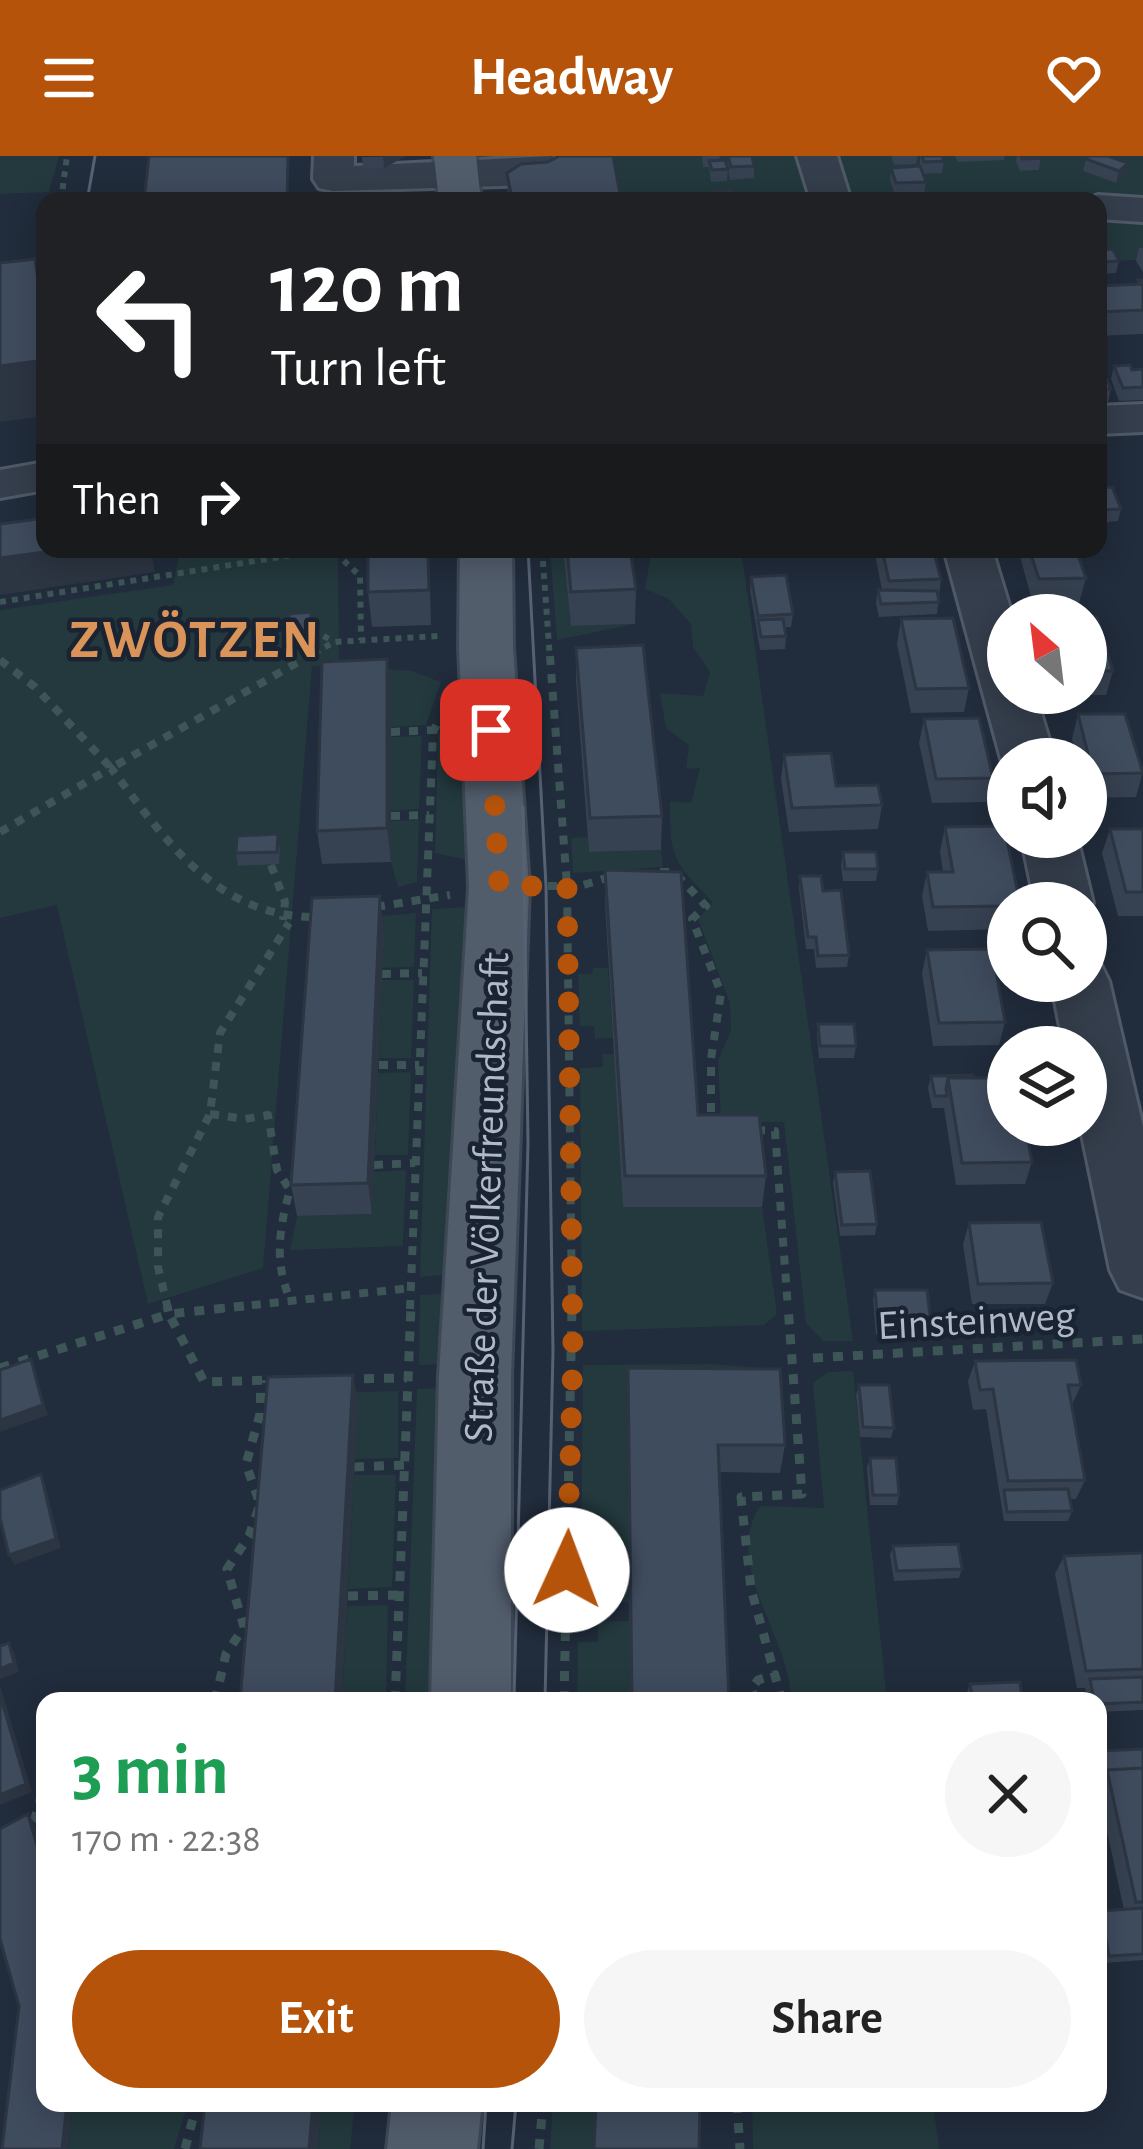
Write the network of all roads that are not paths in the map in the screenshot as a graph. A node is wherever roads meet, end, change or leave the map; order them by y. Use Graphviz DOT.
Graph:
graph roads {
  1 [pos="334,156"];
  2 [pos="532,156"];
  3 [pos="817,156"];
  4 [pos="457,178"];
  5 [pos="394,190"];
  6 [pos="828,192"];
  7 [pos="1107,208"];
  8 [pos="1143,210"];
  9 [pos="1143,418"];
  10 [pos="1107,420"];
  11 [pos="36,478"];
  12 [pos="0,484"];
  13 [pos="486,558"];
  14 [pos="971,558"];
  15 [pos="987,615"];
  16 [pos="1086,1002"];
  17 [pos="1143,1270"];
  18 [pos="471,1692"];
  19 [pos="436,2112"];
  20 [pos="433,2149"];
  1 -- 5 [label="street"];
  2 -- 4 [label="street"];
  3 -- 6 [label="street"];
  4 -- 5 [label="street"];
  7 -- 8 [label="street"];
  9 -- 10 [label="street"];
  11 -- 12 [label="street"];
  13 -- 18 [label="main road, Straße der Völkerfreundschaft"];
  14 -- 15 [label="street"];
  16 -- 17 [label="street"];
  19 -- 20 [label="main road"];
}
